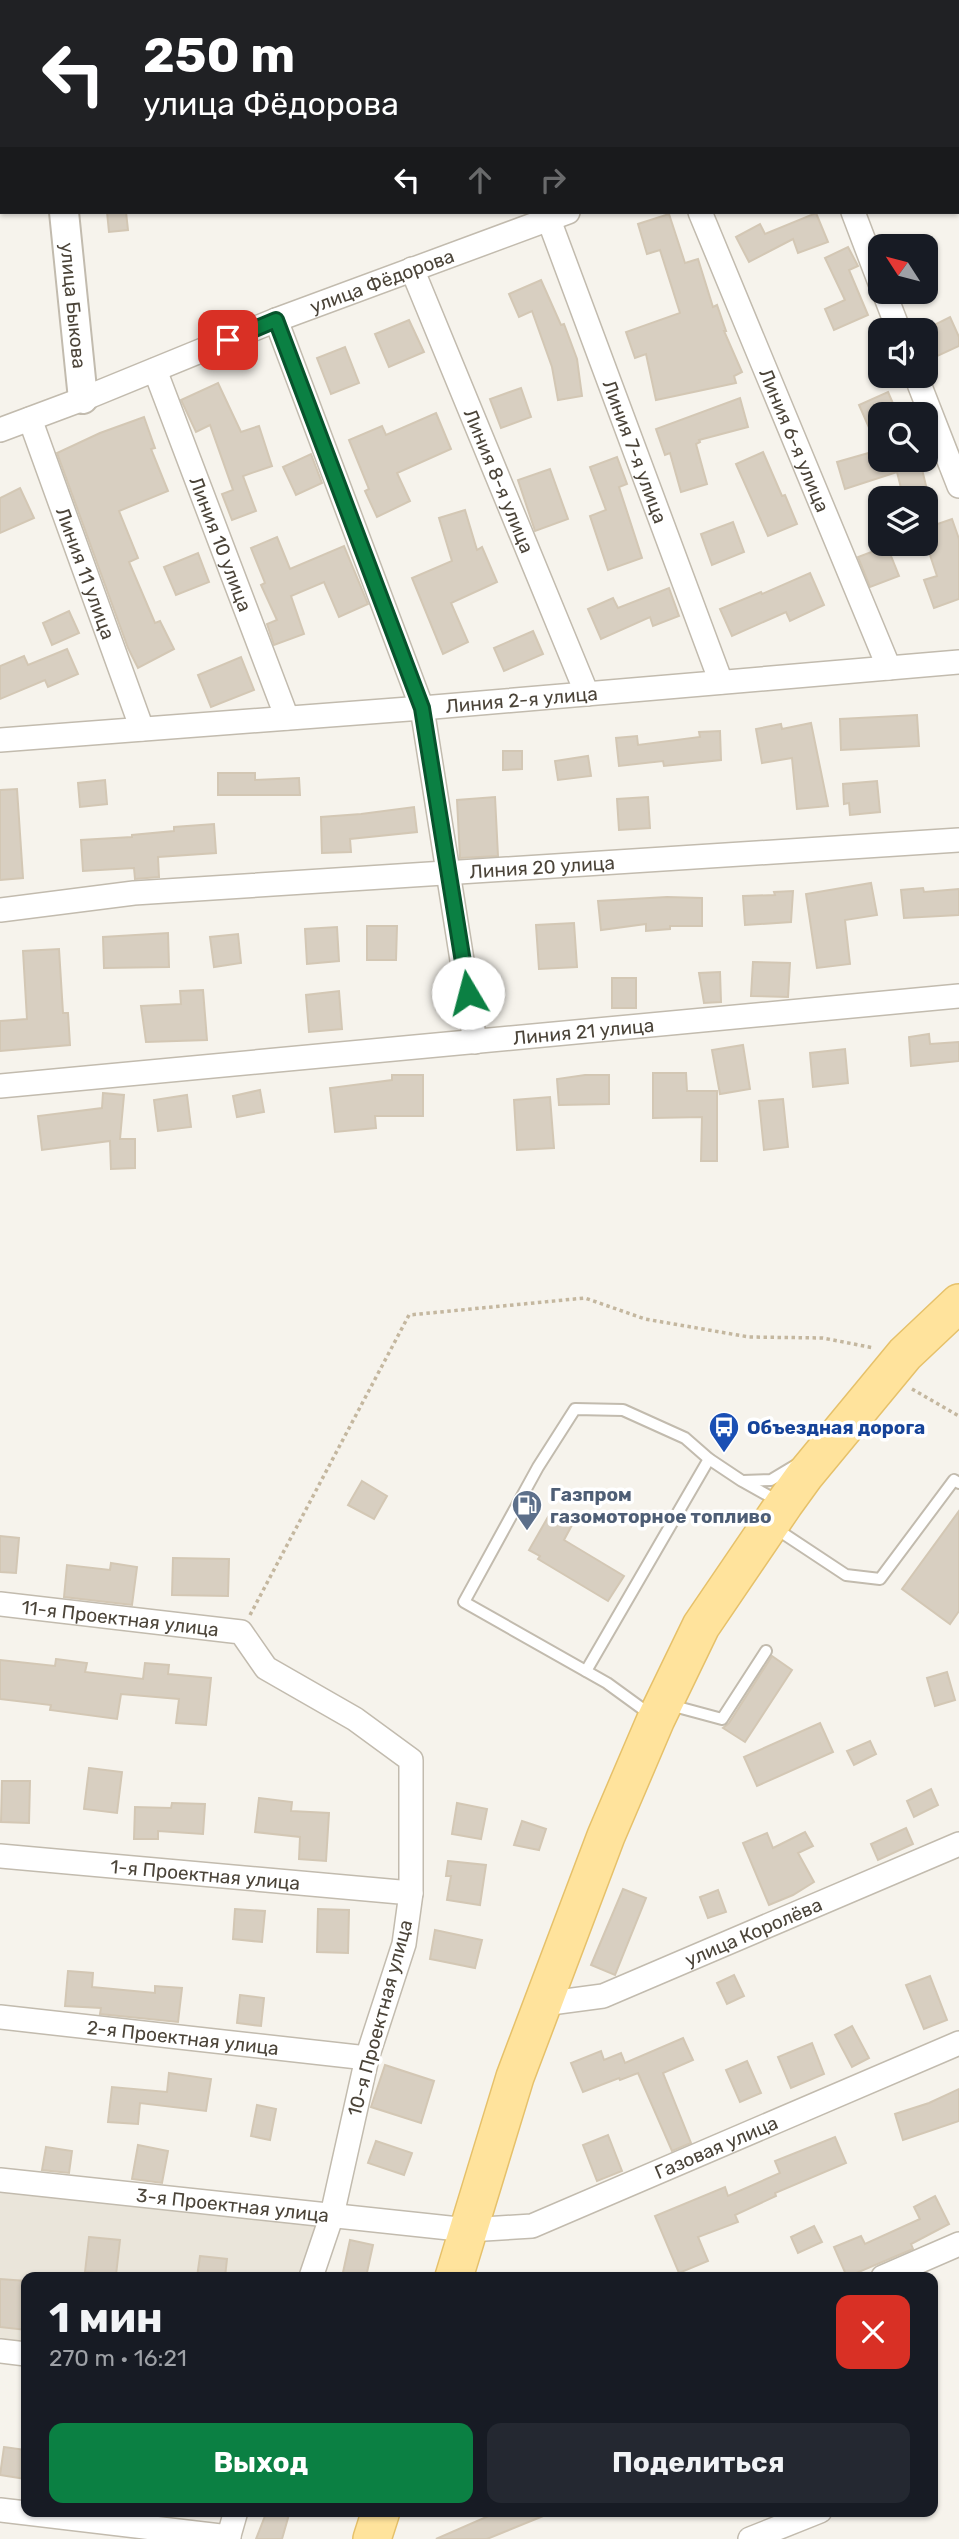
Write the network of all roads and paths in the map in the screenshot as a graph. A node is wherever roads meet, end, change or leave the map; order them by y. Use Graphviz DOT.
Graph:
graph roads {
  1 [pos="64,214"];
  2 [pos="701,214"];
  3 [pos="854,214"];
  4 [pos="558,216"];
  5 [pos="868,251"];
  6 [pos="412,269"];
  7 [pos="276,320"];
  8 [pos="155,370"];
  9 [pos="921,388"];
  10 [pos="83,399"];
  11 [pos="30,419"];
  12 [pos="0,430"];
  13 [pos="959,486"];
  14 [pos="959,662"];
  15 [pos="889,668"];
  16 [pos="721,682"];
  17 [pos="587,694"];
  18 [pos="422,708"];
  19 [pos="287,718"];
  20 [pos="142,729"];
  21 [pos="0,740"];
  22 [pos="959,840"];
  23 [pos="450,873"];
  24 [pos="0,910"];
  25 [pos="959,996"];
  26 [pos="475,1042"];
  27 [pos="0,1086"];
  28 [pos="959,1303"];
  29 [pos="905,1354"];
  30 [pos="874,1390"];
  31 [pos="709,1458"];
  32 [pos="742,1480"];
  33 [pos="959,1483"];
  34 [pos="777,1514"];
  35 [pos="0,1604"];
  36 [pos="241,1632"];
  37 [pos="766,1651"];
  38 [pos="586,1671"];
  39 [pos="660,1711"];
  40 [pos="959,1844"];
  41 [pos="0,1856"];
  42 [pos="411,1893"];
  43 [pos="543,2004"];
  44 [pos="0,2017"];
  45 [pos="959,2043"];
  46 [pos="367,2058"];
  47 [pos="0,2180"];
  48 [pos="332,2215"];
  49 [pos="468,2230"];
  50 [pos="959,2244"];
  51 [pos="313,2272"];
  52 [pos="455,2272"];
  53 [pos="895,2272"];
  54 [pos="0,2351"];
  55 [pos="21,2353"];
  56 [pos="0,2510"];
  57 [pos="21,2513"];
  58 [pos="57,2517"];
  59 [pos="234,2517"];
  60 [pos="379,2517"];
  61 [pos="805,2517"];
  62 [pos="228,2538"];
  63 [pos="372,2539"];
  64 [pos="750,2539"];
  1 -- 10 [label="street, улица Быкова"];
  2 -- 15 [label="street, Линия 6-я улица"];
  3 -- 5 [label="street"];
  4 -- 6 [label="street, улица Фёдорова"];
  4 -- 16 [label="street, Линия 7-я улица"];
  6 -- 7 [label="street, улица Фёдорова"];
  6 -- 17 [label="street, Линия 8-я улица"];
  7 -- 8 [label="street, улица Фёдорова"];
  7 -- 18 [label="street"];
  8 -- 10 [label="street, улица Фёдорова"];
  8 -- 19 [label="street, Линия 10 улица"];
  9 -- 13 [label="street"];
  10 -- 11 [label="street, улица Фёдорова"];
  11 -- 12 [label="street, улица Фёдорова"];
  11 -- 20 [label="street, Линия 11 улица"];
  14 -- 15 [label="street, Линия 2-я улица"];
  15 -- 16 [label="street, Линия 2-я улица"];
  16 -- 17 [label="street, Линия 2-я улица"];
  17 -- 18 [label="street, Линия 2-я улица"];
  18 -- 19 [label="street, Линия 2-я улица"];
  18 -- 23 [label="street"];
  19 -- 20 [label="street, Линия 2-я улица"];
  20 -- 21 [label="street, Линия 2-я улица"];
  22 -- 23 [label="street, Линия 20 улица"];
  23 -- 24 [label="street, Линия 20 улица"];
  23 -- 26 [label="street"];
  25 -- 26 [label="street, Линия 21 улица"];
  26 -- 27 [label="street, Линия 21 улица"];
  28 -- 29 [label="main road"];
  29 -- 30 [label="main road"];
  29 -- 36 [label="path"];
  30 -- 32 [label="lane"];
  30 -- 34 [label="main road"];
  31 -- 32 [label="lane"];
  31 -- 38 [label="lane"];
  31 -- 38 [label="lane"];
  32 -- 34 [label="lane"];
  33 -- 34 [label="lane"];
  34 -- 39 [label="main road"];
  35 -- 36 [label="street, 11-я Проектная улица"];
  36 -- 42 [label="street, 10-я Проектная улица"];
  37 -- 39 [label="lane"];
  38 -- 39 [label="lane"];
  39 -- 43 [label="main road"];
  40 -- 43 [label="street, улица Королёва"];
  41 -- 42 [label="street, 1-я Проектная улица"];
  42 -- 46 [label="street, 10-я Проектная улица"];
  43 -- 49 [label="main road"];
  44 -- 46 [label="street, 2-я Проектная улица"];
  45 -- 49 [label="street, Газовая улица"];
  46 -- 48 [label="street, 10-я Проектная улица"];
  47 -- 48 [label="street, 3-я Проектная улица"];
  48 -- 49 [label="street, 3-я Проектная улица"];
  48 -- 51 [label="street, 10-я Проектная улица"];
  49 -- 52 [label="main road"];
  50 -- 53 [label="street"];
  54 -- 55 [label="street"];
  56 -- 57 [label="street"];
  58 -- 62 [label="street"];
  59 -- 62 [label="street"];
  60 -- 63 [label="main road"];
  61 -- 64 [label="street"];
}
